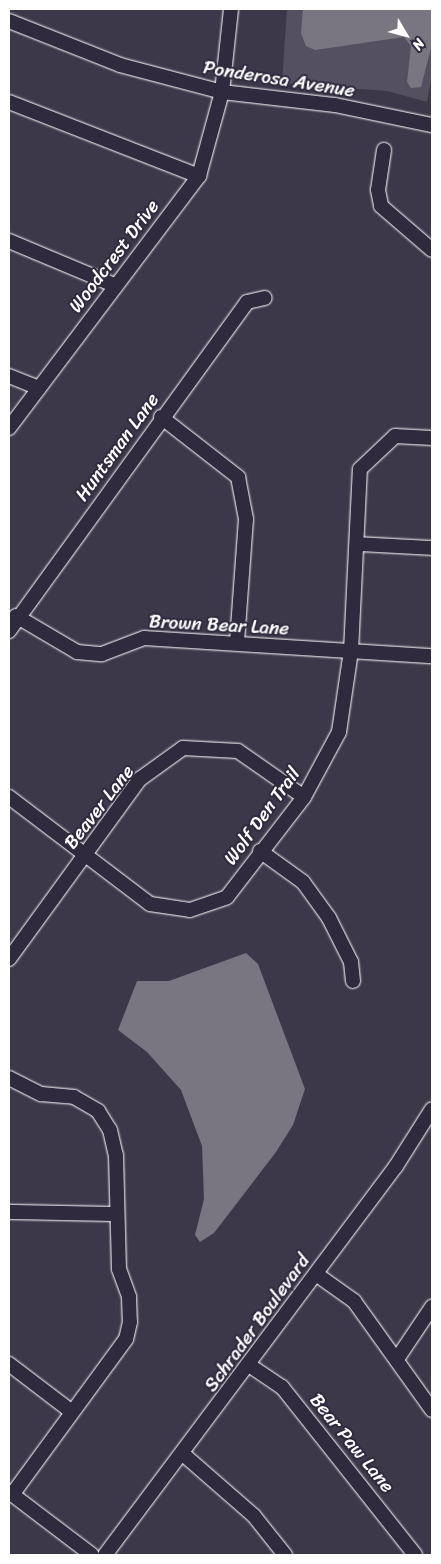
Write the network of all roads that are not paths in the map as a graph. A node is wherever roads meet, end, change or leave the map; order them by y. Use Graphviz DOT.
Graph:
graph roads {
  1 [pos="229,9"];
  2 [pos="9,21"];
  3 [pos="222,92"];
  4 [pos="9,102"];
  5 [pos="432,125"];
  6 [pos="384,150"];
  7 [pos="199,176"];
  8 [pos="9,241"];
  9 [pos="432,250"];
  10 [pos="114,285"];
  11 [pos="265,298"];
  12 [pos="9,376"];
  13 [pos="39,388"];
  14 [pos="161,417"];
  15 [pos="9,428"];
  16 [pos="432,438"];
  17 [pos="358,544"];
  18 [pos="432,548"];
  19 [pos="16,616"];
  20 [pos="9,631"];
  21 [pos="237,642"];
  22 [pos="351,651"];
  23 [pos="432,656"];
  24 [pos="9,797"];
  25 [pos="304,797"];
  26 [pos="260,851"];
  27 [pos="85,856"];
  28 [pos="11,951"];
  29 [pos="353,981"];
  30 [pos="9,1078"];
  31 [pos="432,1109"];
  32 [pos="9,1212"];
  33 [pos="118,1214"];
  34 [pos="316,1274"];
  35 [pos="432,1307"];
  36 [pos="397,1359"];
  37 [pos="9,1364"];
  38 [pos="249,1365"];
  39 [pos="432,1410"];
  40 [pos="72,1412"];
  41 [pos="183,1454"];
  42 [pos="10,1493"];
  43 [pos="92,1555"];
  44 [pos="105,1555"];
  45 [pos="285,1555"];
  46 [pos="415,1555"];
  1 -- 3 [label="street, Woodcrest Drive"];
  2 -- 3 [label="street, Ponderosa Avenue"];
  3 -- 5 [label="street, Ponderosa Avenue"];
  3 -- 7 [label="street, Woodcrest Drive"];
  4 -- 7 [label="street"];
  6 -- 9 [label="street"];
  7 -- 10 [label="street, Woodcrest Drive"];
  8 -- 10 [label="street"];
  10 -- 13 [label="street, Woodcrest Drive"];
  11 -- 14 [label="street, Huntsman Lane"];
  12 -- 13 [label="street"];
  13 -- 15 [label="street, Woodcrest Drive"];
  14 -- 19 [label="street, Huntsman Lane"];
  14 -- 21 [label="street"];
  16 -- 17 [label="street, Wolf Den Trail"];
  17 -- 18 [label="street"];
  17 -- 22 [label="street, Wolf Den Trail"];
  19 -- 20 [label="street, Huntsman Lane"];
  19 -- 21 [label="street, Brown Bear Lane"];
  21 -- 22 [label="street, Brown Bear Lane"];
  22 -- 23 [label="street, Brown Bear Lane"];
  22 -- 25 [label="street, Wolf Den Trail"];
  24 -- 27 [label="street, Wolf Den Trail"];
  25 -- 26 [label="street, Wolf Den Trail"];
  25 -- 27 [label="street, Beaver Lane"];
  26 -- 27 [label="street, Wolf Den Trail"];
  26 -- 29 [label="street"];
  27 -- 28 [label="street, Beaver Lane"];
  30 -- 33 [label="street"];
  31 -- 34 [label="street, Schrader Boulevard"];
  32 -- 33 [label="street"];
  33 -- 40 [label="street"];
  34 -- 36 [label="street"];
  34 -- 38 [label="street, Schrader Boulevard"];
  35 -- 36 [label="street"];
  36 -- 39 [label="street"];
  37 -- 40 [label="street"];
  38 -- 41 [label="street, Schrader Boulevard"];
  38 -- 46 [label="street, Bear Paw Lane"];
  40 -- 42 [label="street"];
  41 -- 44 [label="street, Schrader Boulevard"];
  41 -- 45 [label="street"];
  42 -- 43 [label="street"];
}
